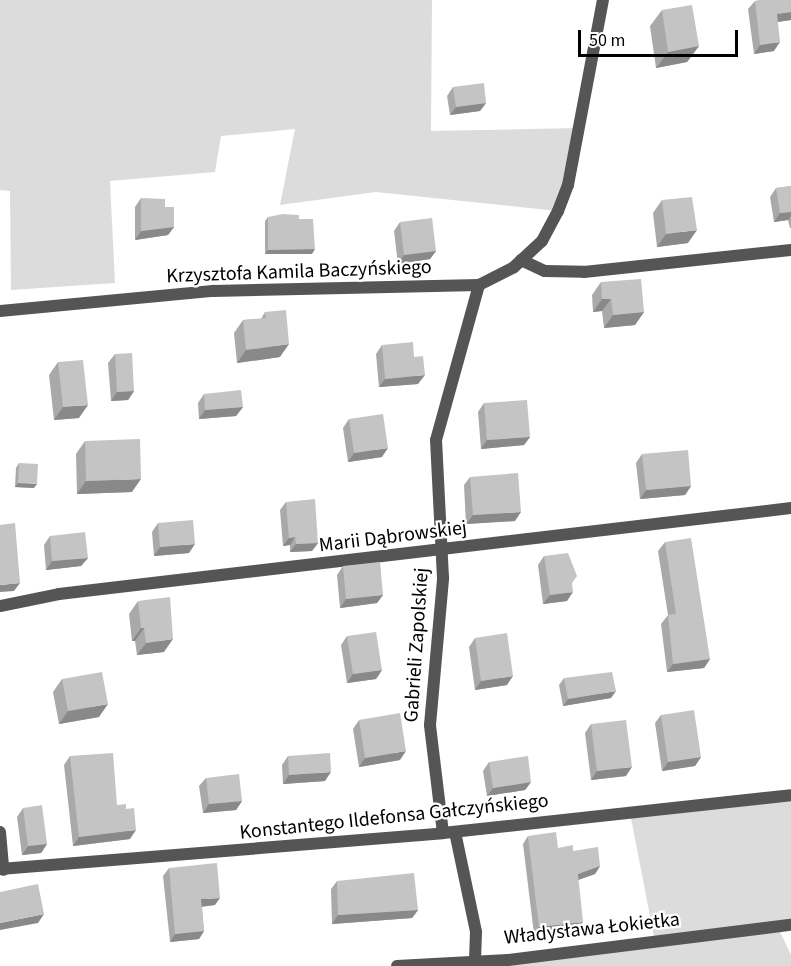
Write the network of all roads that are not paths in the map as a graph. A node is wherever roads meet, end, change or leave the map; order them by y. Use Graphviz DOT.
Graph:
graph roads {
  1 [pos="603,0"];
  2 [pos="791,250"];
  3 [pos="521,260"];
  4 [pos="479,285"];
  5 [pos="0,311"];
  6 [pos="791,508"];
  7 [pos="442,551"];
  8 [pos="0,606"];
  9 [pos="791,795"];
  10 [pos="0,832"];
  11 [pos="449,832"];
  12 [pos="1,869"];
  13 [pos="791,925"];
  14 [pos="475,962"];
  15 [pos="397,966"];
  1 -- 3 [label="street, Krzysztofa Kamila Baczyńskiego"];
  2 -- 3 [label="street"];
  3 -- 4 [label="street, Krzysztofa Kamila Baczyńskiego"];
  4 -- 5 [label="street, Krzysztofa Kamila Baczyńskiego"];
  4 -- 7 [label="street, Gabrieli Zapolskiej"];
  6 -- 7 [label="street, Marii Dąbrowskiej"];
  7 -- 8 [label="street, Marii Dąbrowskiej"];
  7 -- 11 [label="street, Gabrieli Zapolskiej"];
  9 -- 11 [label="street, Konstantego Ildefonsa Gałczyńskiego"];
  10 -- 12 [label="street"];
  11 -- 12 [label="street, Konstantego Ildefonsa Gałczyńskiego"];
  11 -- 14 [label="street, Gabrieli Zapolskiej"];
  13 -- 14 [label="street, Władysława Łokietka"];
  14 -- 15 [label="street, Władysława Łokietka"];
}
